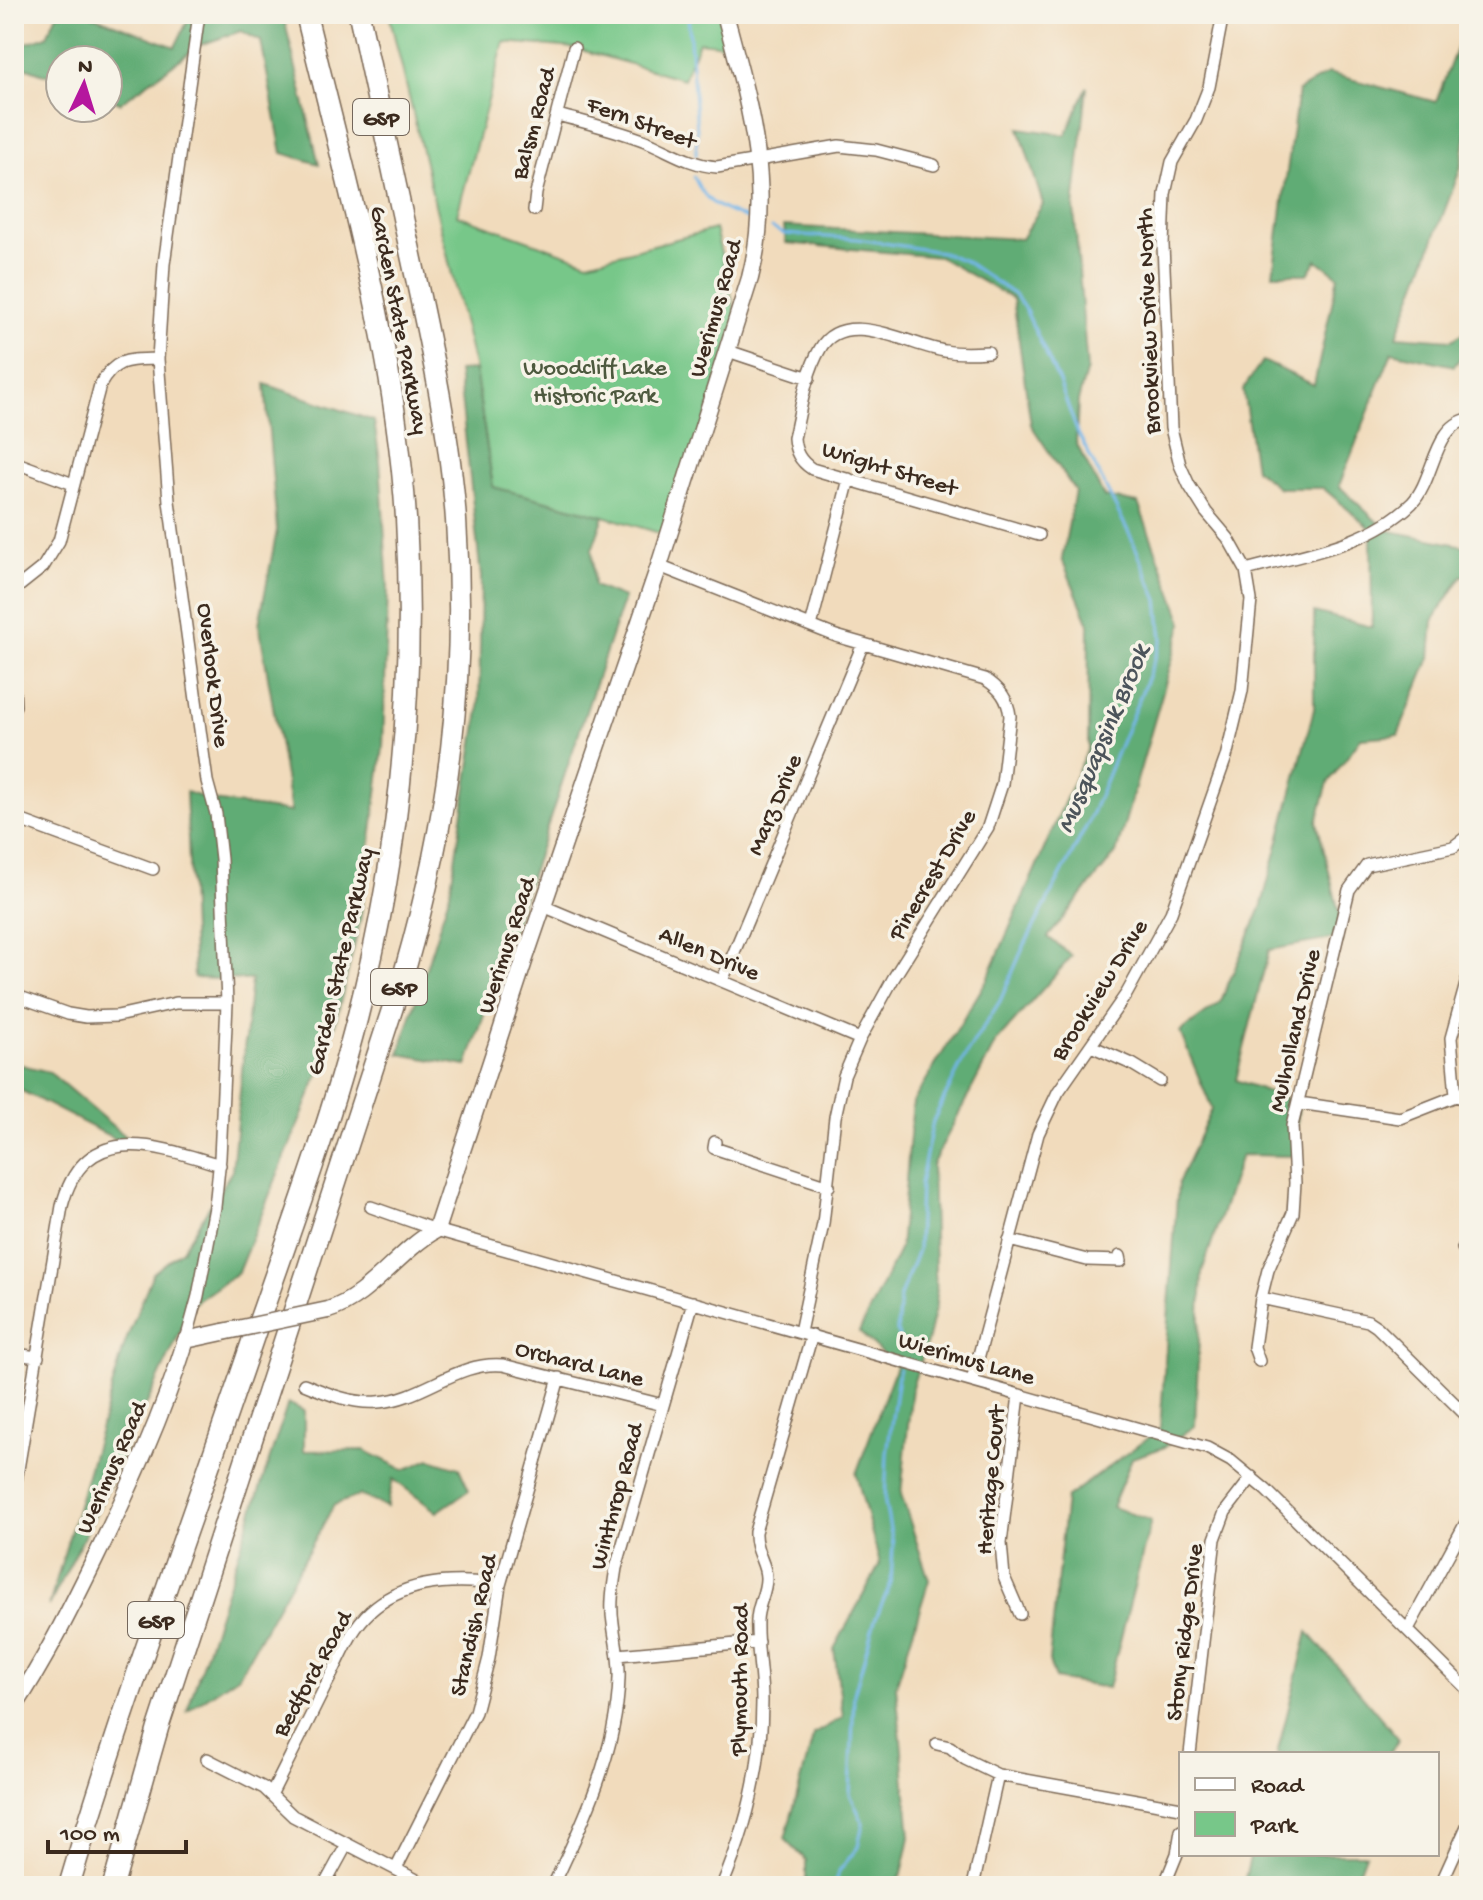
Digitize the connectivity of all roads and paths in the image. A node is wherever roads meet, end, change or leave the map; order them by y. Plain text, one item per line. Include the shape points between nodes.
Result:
1 (199, 14) edge
2 (306, 14) edge
3 (359, 14) edge
4 (725, 14) edge
5 (1223, 14) edge
6 (574, 48) dead end
7 (558, 115) junction
8 (759, 159) junction
9 (934, 165) dead end
10 (534, 210) dead end
11 (728, 351) junction
12 (988, 352) dead end
13 (158, 359) junction
14 (809, 378) junction
15 (1469, 419) edge
16 (14, 462) edge
17 (849, 479) junction
18 (73, 484) junction
19 (1039, 535) dead end
20 (659, 566) junction
21 (1246, 570) junction
22 (14, 590) edge
23 (811, 626) junction
24 (863, 644) junction
25 (14, 689) edge
26 (15, 706) edge
27 (14, 818) edge
28 (1468, 840) edge
29 (153, 869) dead end
30 (543, 906) junction
31 (1469, 973) edge
32 (722, 981) junction
33 (14, 995) edge
34 (227, 1003) junction
35 (860, 1039) junction
36 (1091, 1046) junction
37 (1160, 1081) dead end
38 (1456, 1096) junction
39 (1469, 1100) edge
40 (1299, 1103) junction
41 (715, 1142) dead end
42 (220, 1165) junction
43 (829, 1186) junction
44 (371, 1207) dead end
45 (436, 1230) junction
46 (1009, 1240) junction
47 (1120, 1256) dead end
48 (1261, 1298) junction
49 (693, 1302) junction
50 (806, 1334) junction
51 (186, 1340) junction
52 (14, 1354) edge
53 (38, 1357) junction
54 (1259, 1361) dead end
55 (559, 1378) junction
56 (972, 1381) junction
57 (304, 1384) dead end
58 (1019, 1395) junction
59 (663, 1405) junction
60 (1469, 1418) edge
61 (1252, 1477) junction
62 (14, 1493) edge
63 (1469, 1517) edge
64 (500, 1585) junction
65 (1020, 1614) dead end
66 (1408, 1629) junction
67 (758, 1642) junction
68 (618, 1655) junction
69 (1469, 1691) edge
70 (14, 1707) edge
71 (937, 1744) dead end
72 (1190, 1752) edge
73 (207, 1759) dead end
74 (998, 1775) junction
75 (272, 1793) junction
76 (1179, 1808) edge
77 (1469, 1822) edge
78 (1179, 1842) edge
79 (347, 1844) junction
80 (396, 1869) junction
81 (69, 1886) edge
82 (113, 1886) edge
83 (324, 1886) edge
84 (428, 1886) edge
85 (553, 1886) edge
86 (722, 1886) edge
87 (973, 1886) edge
88 (1164, 1886) edge
89 (1440, 1886) edge

1 - 13 street, Overlook Drive via 164,264
2 - 81 highway, Garden State Parkway / GSP via 369,275 397,422 409,622 395,823 369,972 332,1105
3 - 82 highway, Garden State Parkway / GSP via 425,318 451,468 460,620 449,773 432,871 405,970 158,1728
4 - 8 main road, Werimus Road
5 - 21 street, Brookview Drive North via 1209,87 1172,162 1163,245 1171,428 1180,465 1199,503
6 - 7 street, Balsm Road
7 - 8 street, Fern Street via 632,136 691,163 717,167
7 - 10 street, Balsm Road
8 - 9 street, Fern Street via 839,146
8 - 11 main road, Werimus Road via 757,250
11 - 14 street
11 - 20 main road, Werimus Road
12 - 14 street via 944,351 852,328 827,340
13 - 18 street via 122,361 107,373
13 - 34 street, Overlook Drive via 169,501 221,859
14 - 17 street, Wright Street via 794,438 797,454 812,469
15 - 21 street via 1452,426 1418,495 1384,524 1354,540
16 - 18 street
17 - 19 street, Wright Street
17 - 23 street
18 - 22 street via 53,553
20 - 23 street, Pinecrest Drive
20 - 30 main road, Werimus Road
21 - 36 street, Brookview Drive via 1251,600 1248,652 1216,788 1158,941
23 - 24 street, Pinecrest Drive
24 - 32 street, Marz Drive
24 - 35 street, Pinecrest Drive via 985,679 1000,691 1010,716 1002,784 988,827
25 - 26 street
27 - 29 street
28 - 40 street, Mulholland Drive via 1367,865 1349,890
30 - 32 street, Allen Drive
30 - 45 main road, Werimus Road
31 - 38 street via 1451,1038
32 - 35 street, Allen Drive
33 - 34 street via 86,1017 176,1003
34 - 42 street, Overlook Drive
35 - 43 street, Pinecrest Drive via 838,1096
36 - 37 street
36 - 46 street, Brookview Drive via 1048,1111
38 - 39 street
38 - 40 street via 1400,1118
40 - 48 street, Mulholland Drive via 1292,1126 1293,1213
41 - 43 street via 714,1148
42 - 51 street, Overlook Drive via 208,1251
42 - 53 street via 134,1144 100,1152 79,1169 62,1206
43 - 50 street, Pinecrest Drive
44 - 45 street, Wierimus Lane
45 - 49 street, Wierimus Lane
45 - 51 main road, bridge via 412,1244 346,1302 328,1310
46 - 47 street via 1087,1260 1121,1261
46 - 56 street, Brookview Drive
48 - 54 street, Mulholland Drive via 1254,1347
48 - 60 street via 1368,1321
49 - 50 street, Wierimus Lane
49 - 59 street, Winthrop Road
50 - 56 street, Wierimus Lane
50 - 67 street, Plymouth Road via 755,1532 766,1577 757,1610
51 - 70 main road, Werimus Road via 119,1510 50,1649
52 - 53 street
53 - 62 street
55 - 57 street, Orchard Lane via 503,1365 475,1365 406,1396 376,1402 348,1400
55 - 59 street, Orchard Lane
55 - 64 street, Standish Road
56 - 58 street, Wierimus Lane
58 - 61 street, Wierimus Lane via 1207,1448
58 - 65 street, Heritage Court via 1001,1543 1004,1577
59 - 68 street, Winthrop Road via 613,1585
61 - 66 street, Wierimus Lane
61 - 72 street, Stony Ridge Drive via 1225,1512 1215,1539
63 - 66 street
64 - 75 street, Bedford Road via 471,1580 431,1583 398,1593 372,1611 352,1634
64 - 80 street, Standish Road via 475,1712
66 - 69 street, Wierimus Lane
67 - 68 street
67 - 86 street, Plymouth Road via 760,1755 746,1821
68 - 85 street, Winthrop Road via 619,1691 606,1755
71 - 74 street
73 - 75 street
74 - 76 street
74 - 87 street
75 - 79 street via 293,1816
77 - 89 street
78 - 88 street
79 - 80 street
79 - 83 street
80 - 84 street

